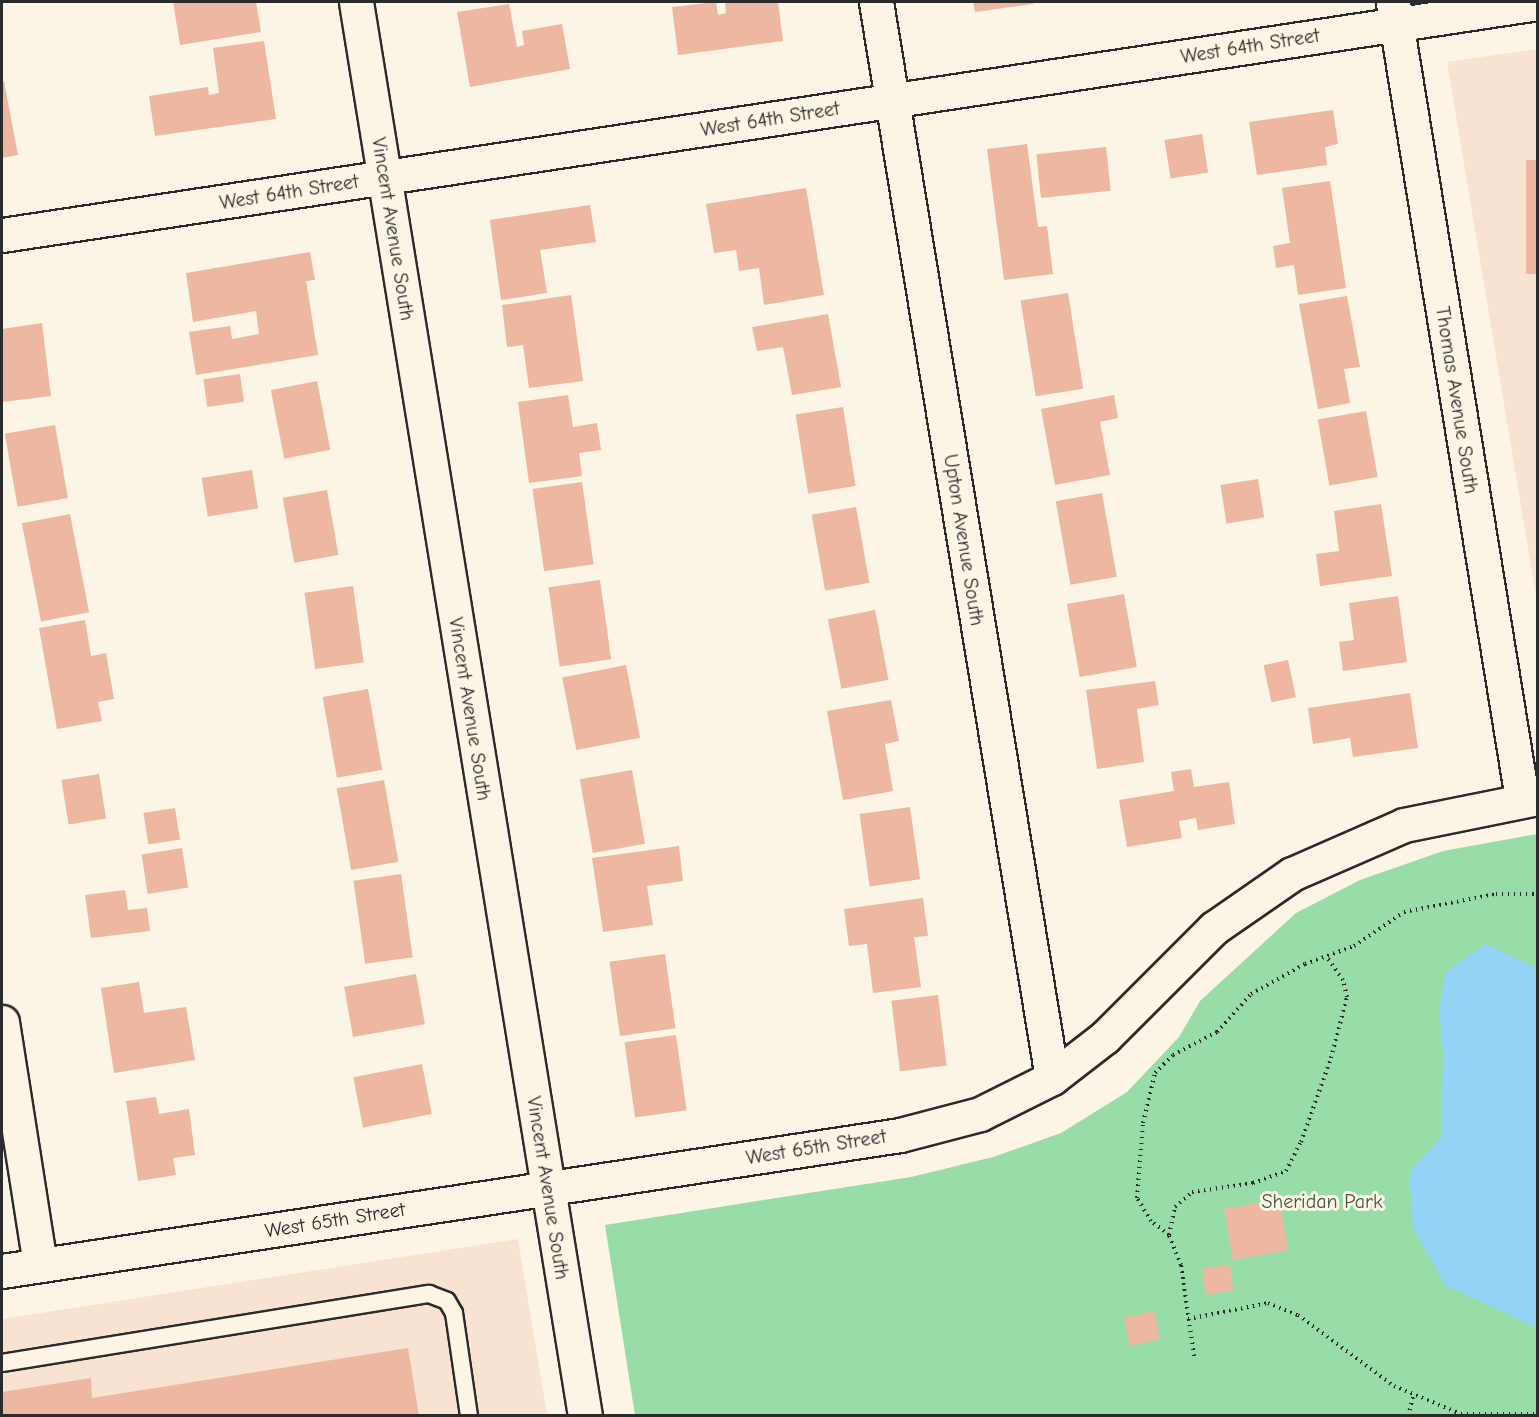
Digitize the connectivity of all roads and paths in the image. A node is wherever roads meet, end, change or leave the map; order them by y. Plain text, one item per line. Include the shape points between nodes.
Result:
1 (356, 2) edge
2 (876, 2) edge
3 (1538, 3) edge
4 (1395, 13) edge
5 (892, 100) junction
6 (384, 177) junction
7 (2, 235) edge
8 (1530, 799) edge
9 (1538, 894) edge
10 (1326, 956) junction
11 (2, 1022) edge
12 (1052, 1078) junction
13 (548, 1188) junction
14 (1169, 1235) junction
15 (40, 1265) junction
16 (2, 1271) edge
17 (1188, 1319) junction
18 (1194, 1356) dead end
19 (2, 1363) edge
20 (1414, 1395) junction
21 (1538, 1414) edge
22 (469, 1416) edge
23 (585, 1416) edge
24 (1408, 1416) edge

1 - 6 street, Vincent Avenue South
2 - 5 street, Upton Avenue South
3 - 4 street, West 64th Street
4 - 5 street, West 64th Street
4 - 8 street, Thomas Avenue South
5 - 6 street, West 64th Street
5 - 12 street, Upton Avenue South
6 - 7 street, West 64th Street
6 - 13 street, Vincent Avenue South
8 - 12 street, West 65th Street via 1404,825 1292,874 1214,928 1105,1037
9 - 10 path via 1496,894 1404,912 1353,946
10 - 14 path via 1342,980 1347,997 1330,1058 1286,1171 1253,1183 1192,1192 1175,1206
10 - 14 path via 1251,994 1217,1032 1173,1055 1155,1073 1143,1123 1137,1198 1150,1221
11 - 15 street
12 - 13 street, West 65th Street via 980,1114 900,1135
13 - 15 street, West 65th Street
13 - 23 street, Vincent Avenue South
14 - 17 path via 1181,1265
15 - 16 street, West 65th Street
17 - 18 path
17 - 20 path via 1268,1303 1299,1315 1394,1386
19 - 22 lane via 429,1294 447,1301 454,1313
20 - 21 path via 1461,1414
20 - 24 path

